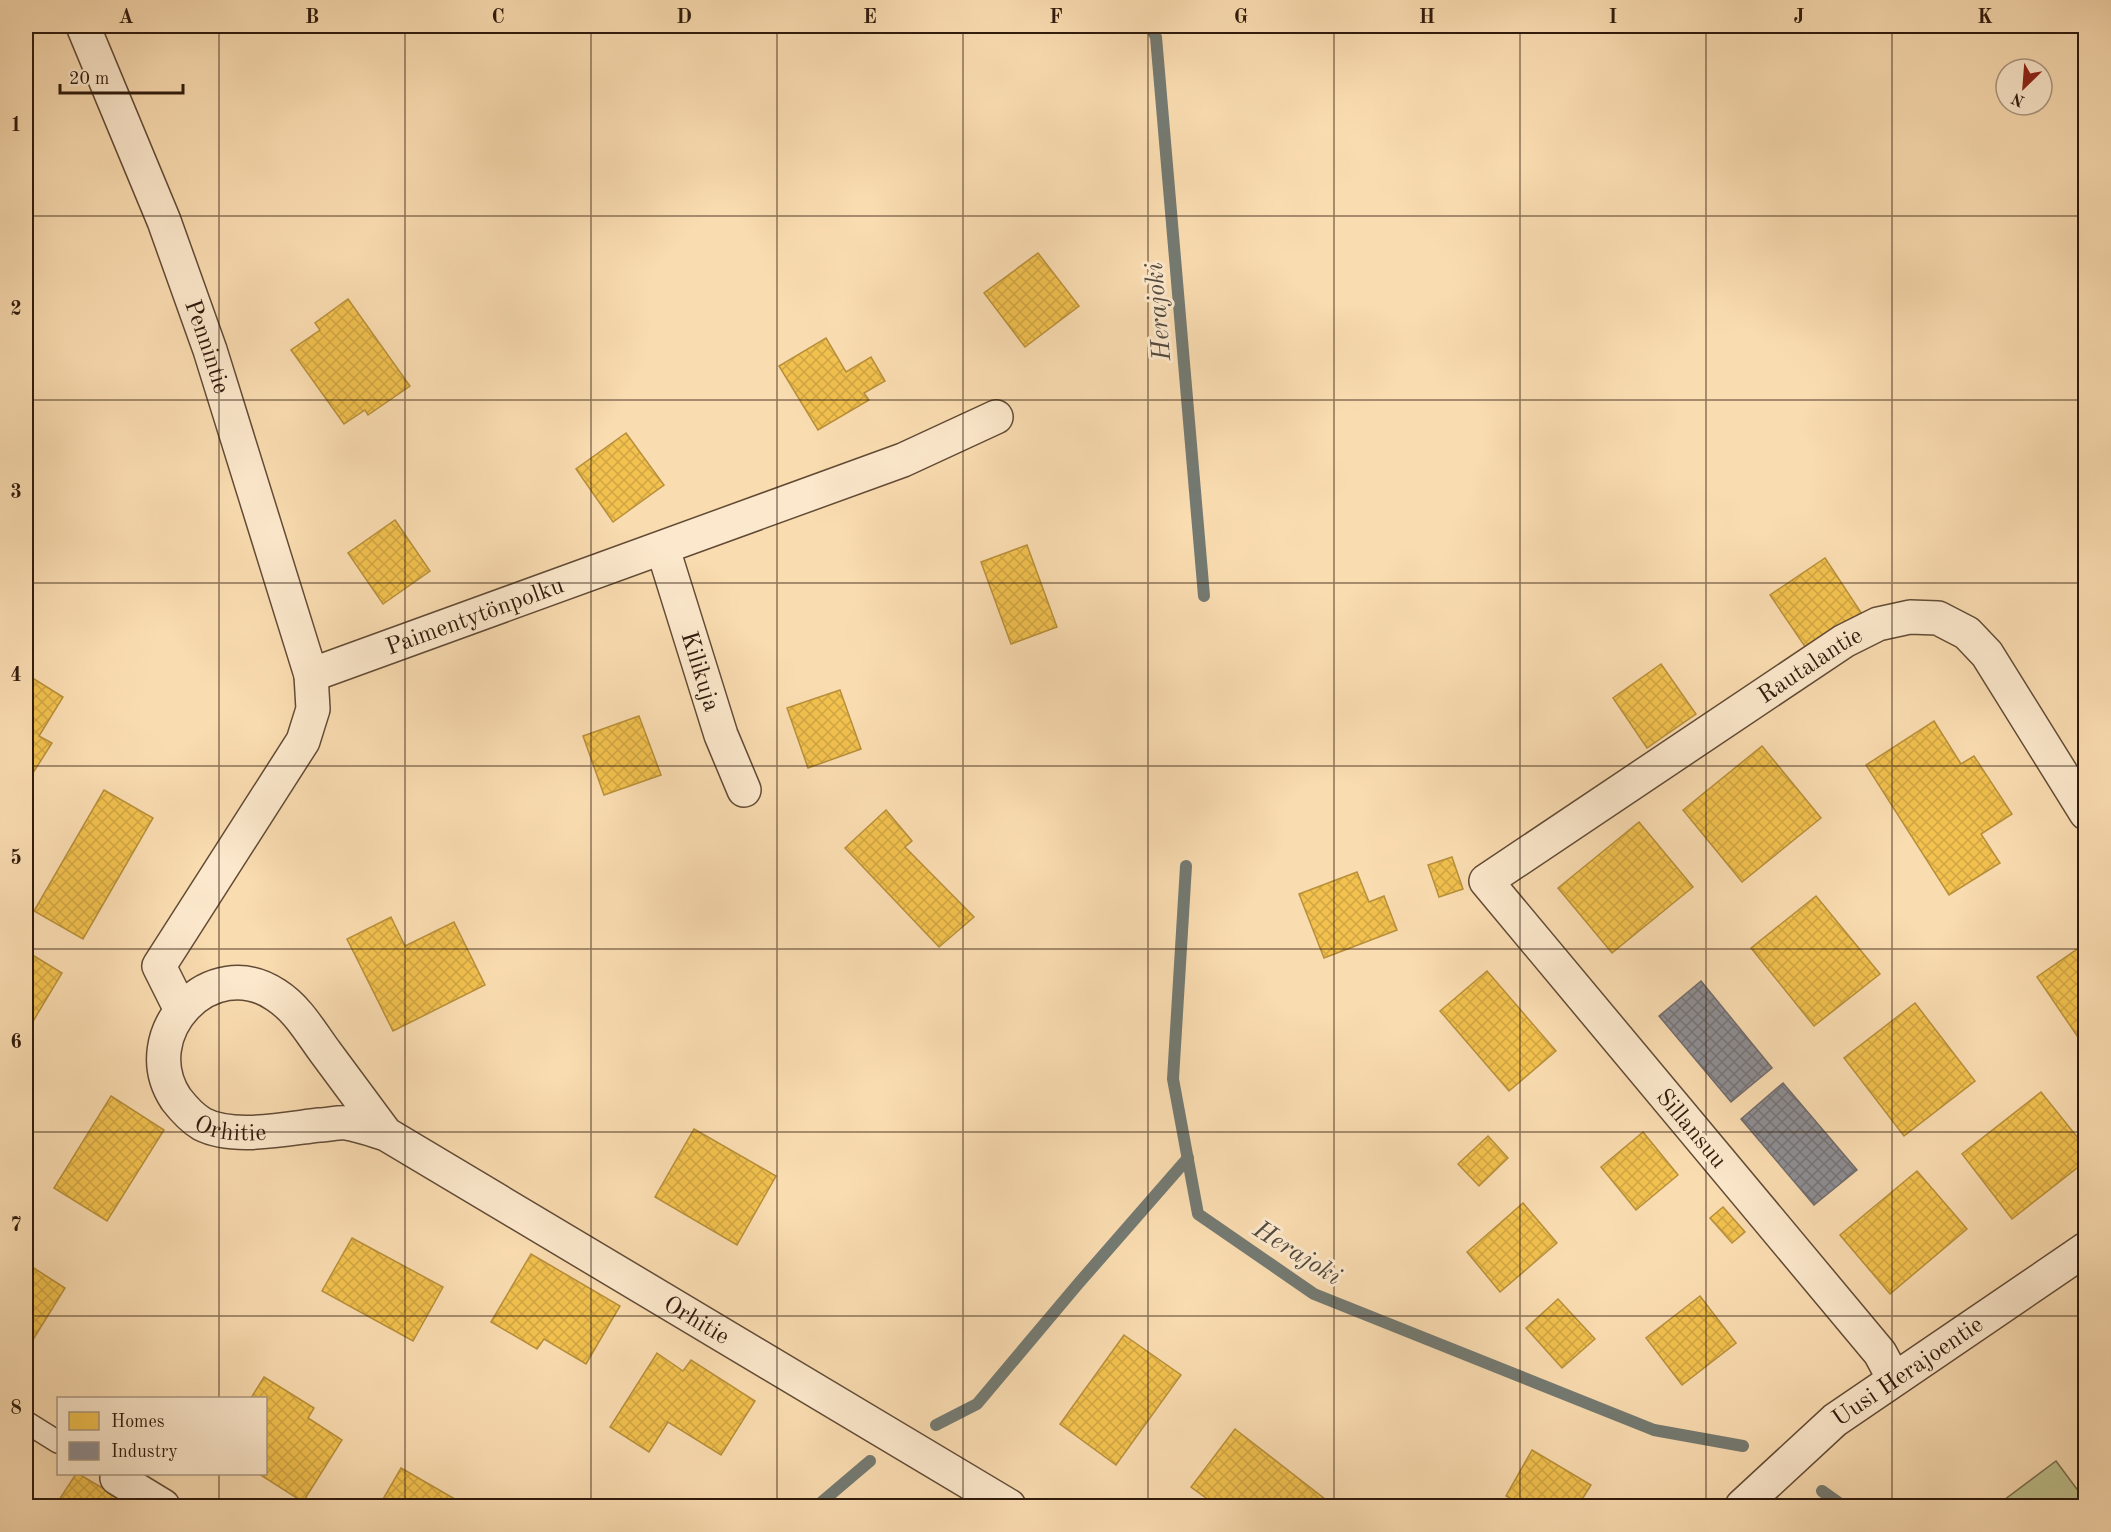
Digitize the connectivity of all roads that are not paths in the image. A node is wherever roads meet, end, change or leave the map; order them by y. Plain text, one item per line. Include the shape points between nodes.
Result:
1 (83, 26) edge
2 (996, 417) dead end
3 (663, 549) junction
4 (311, 675) junction
5 (744, 790) dead end
6 (2085, 813) edge
7 (1486, 881) joint
8 (181, 1010) junction
9 (386, 1134) junction
10 (2085, 1249) edge
11 (1894, 1378) junction
12 (26, 1422) edge
13 (57, 1441) edge
14 (113, 1476) edge
15 (164, 1506) edge
16 (1009, 1506) edge
17 (1742, 1506) edge

1 - 4 street, Pennintie via 164,221 210,350
2 - 3 street, Paimentytönpolku via 903,460
3 - 4 street, Paimentytönpolku
3 - 5 street, Kilikuja via 721,735
4 - 8 street via 313,709 303,741 159,966
6 - 7 street, Rautalantie via 1987,654 1967,633 1938,618 1910,617 1878,624 1844,641
7 - 11 street, Sillansuu via 1880,1353
8 - 9 street, Orhitie via 204,992 231,984 246,984 273,993 296,1012
8 - 9 street, Orhitie via 167,1035 166,1079 180,1104 202,1123 229,1132 345,1123
9 - 16 street, Orhitie
10 - 11 street, Uusi Herajoentie
11 - 17 street, Uusi Herajoentie via 1835,1420
12 - 13 lane
14 - 15 street

